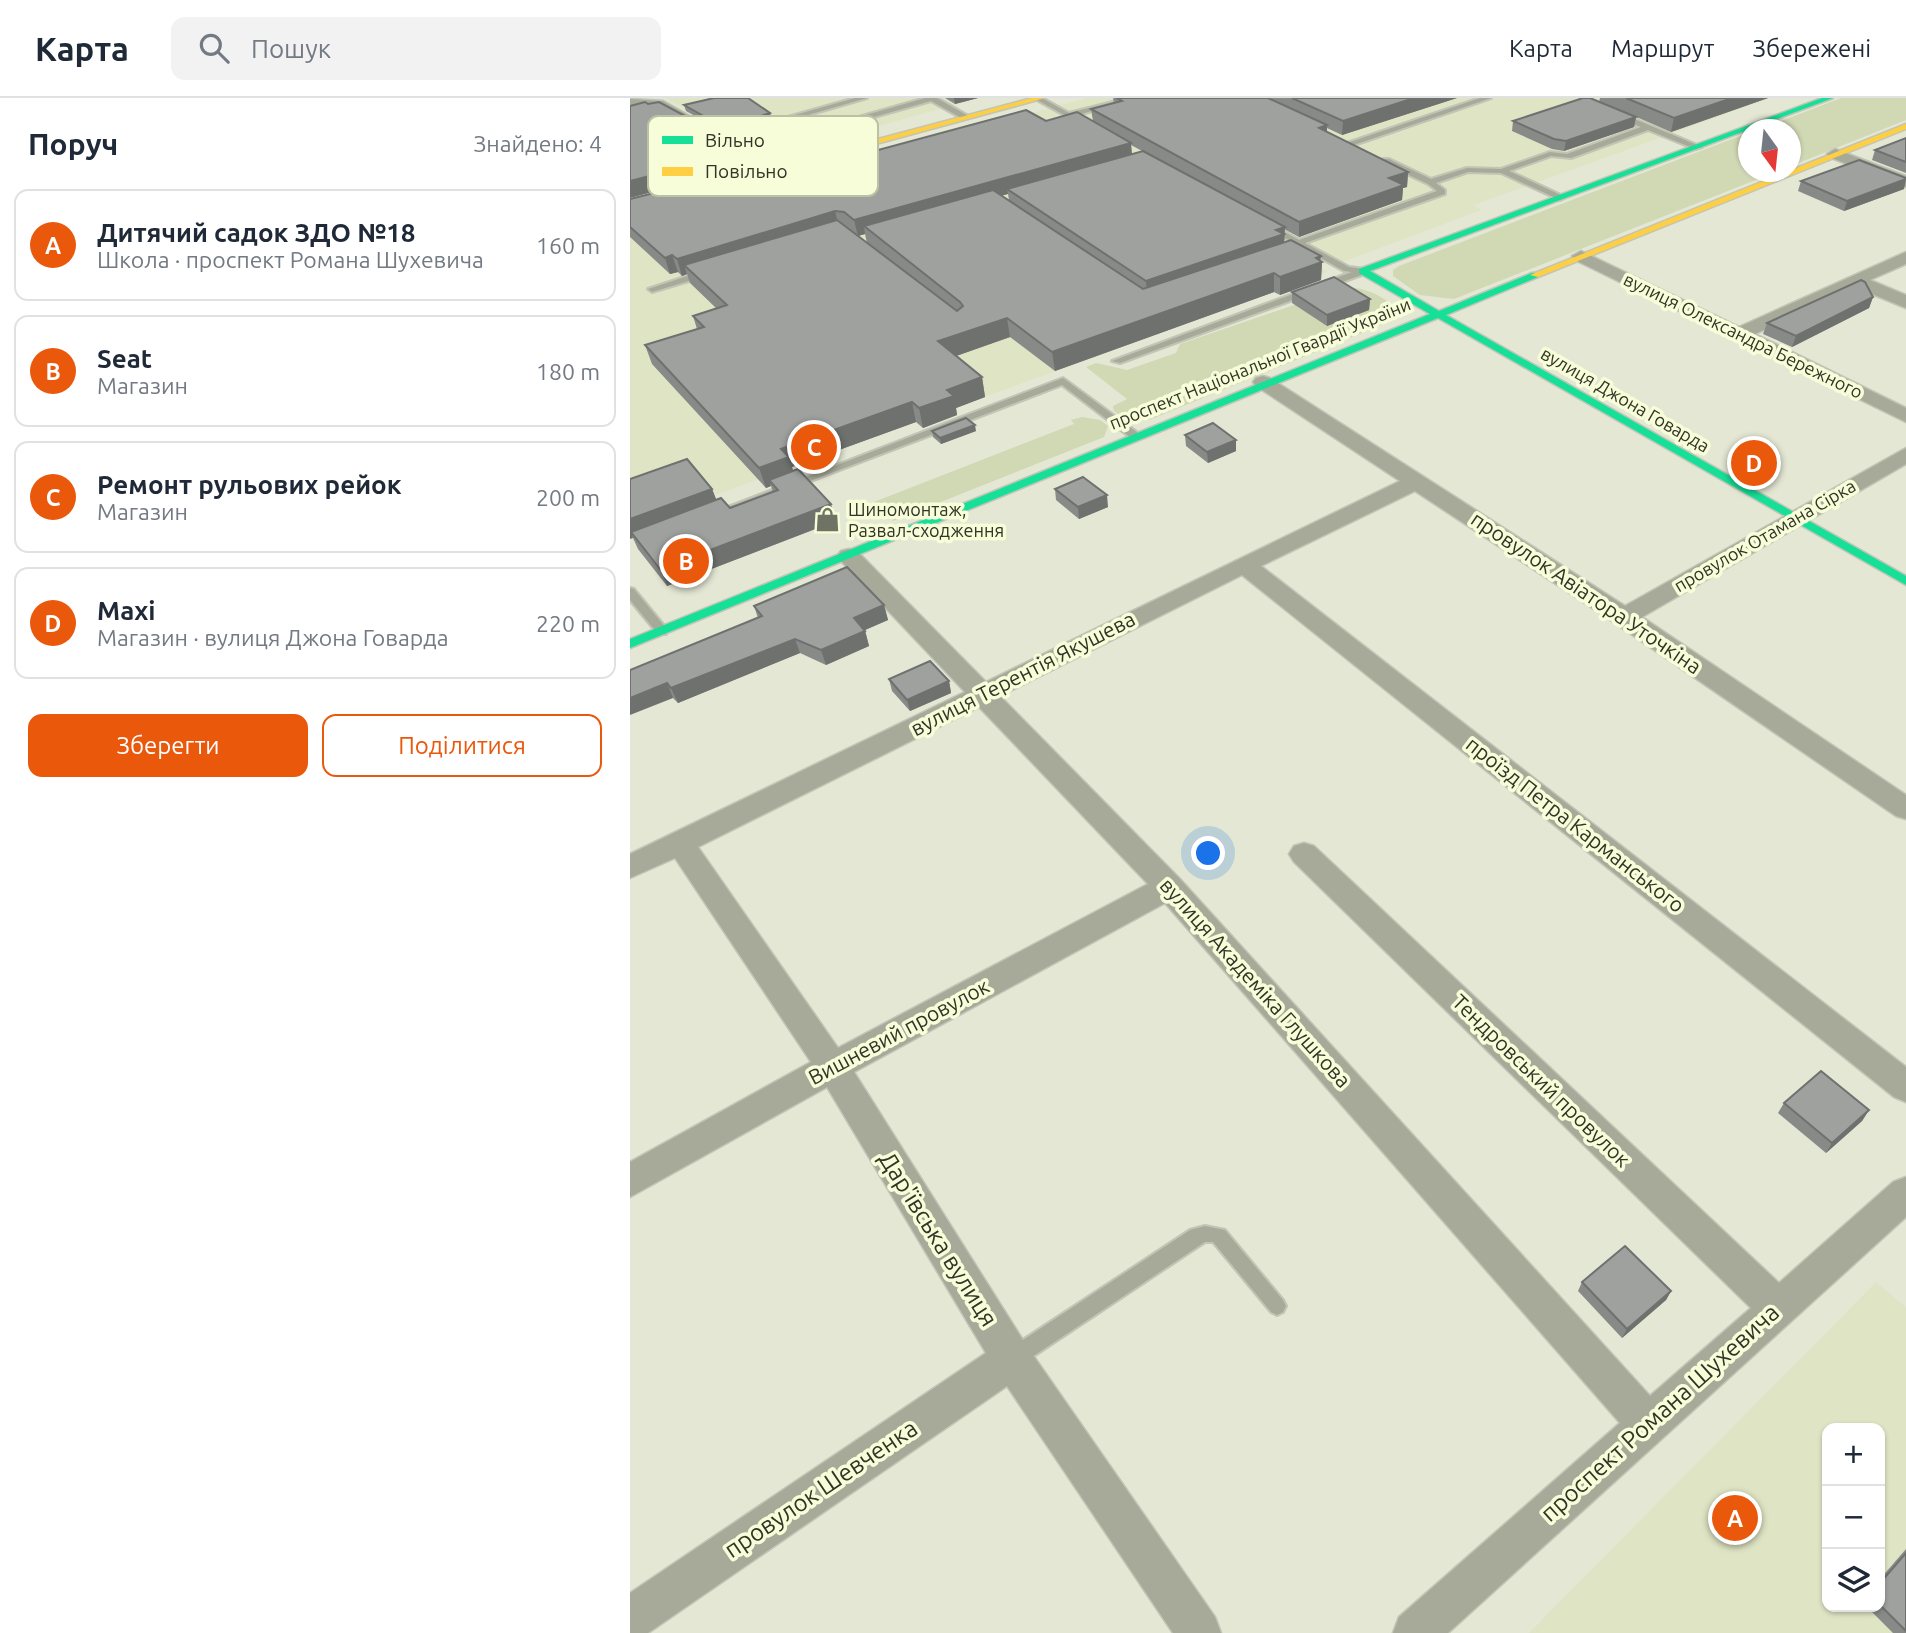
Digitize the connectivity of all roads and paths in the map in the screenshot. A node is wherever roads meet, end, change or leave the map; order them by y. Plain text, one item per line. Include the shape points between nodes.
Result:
1 (863, 98) edge
2 (933, 98) edge
3 (1040, 98) edge
4 (1136, 98) edge
5 (1487, 98) edge
6 (1829, 98) edge
7 (630, 104) edge
8 (1612, 113) edge
9 (1069, 115) junction
10 (679, 116) edge
11 (797, 116) edge
12 (868, 116) edge
13 (966, 117) junction
14 (1906, 126) edge
15 (1648, 127) junction
16 (1091, 128) edge
17 (1336, 138) edge
18 (878, 141) edge
19 (1348, 144) junction
20 (1698, 147) junction
21 (1360, 149) edge
22 (1835, 154) junction
23 (1372, 155) edge
24 (1502, 171) junction
25 (1431, 182) junction
26 (1906, 182) edge
27 (675, 196) edge
28 (1560, 198) junction
29 (630, 208) edge
30 (1263, 224) edge
31 (1300, 247) junction
32 (1581, 256) junction
33 (1906, 257) edge
34 (716, 270) edge
35 (1362, 271) junction
36 (1856, 281) junction
37 (652, 289) dead end
38 (1906, 303) edge
39 (1437, 314) junction
40 (1739, 334) junction
41 (1117, 361) dead end
42 (1263, 382) junction
43 (1906, 416) edge
44 (1134, 435) junction
45 (1906, 455) edge
46 (1417, 481) junction
47 (706, 517) edge
48 (1796, 519) junction
49 (849, 556) junction
50 (1243, 564) junction
51 (1906, 581) edge
52 (630, 592) edge
53 (1624, 617) junction
54 (662, 631) junction
55 (630, 644) edge
56 (984, 695) junction
57 (1906, 809) edge
58 (680, 842) junction
59 (1304, 854) dead end
60 (630, 867) edge
61 (1169, 887) junction
62 (833, 1067) junction
63 (1906, 1087) edge
64 (630, 1181) edge
65 (1906, 1194) edge
66 (1277, 1306) dead end
67 (1778, 1308) junction
68 (1012, 1359) junction
69 (1647, 1423) junction
70 (630, 1619) edge
71 (1199, 1633) edge
72 (1415, 1633) edge

1 - 11 lane
2 - 12 lane
2 - 13 lane
3 - 9 lane
3 - 13 street
4 - 9 lane
5 - 19 lane
6 - 20 street
7 - 10 street via 657,104
8 - 15 lane
9 - 16 lane
13 - 18 street
14 - 22 street, проспект Національної Гвардії України
15 - 20 lane
15 - 24 lane via 1567,156 1550,154
17 - 19 lane
19 - 21 lane
20 - 28 street
22 - 26 street
22 - 32 street, проспект Національної Гвардії України
23 - 25 lane
24 - 25 lane via 1467,170
24 - 28 lane
25 - 31 lane via 1442,192
27 - 29 street
28 - 35 street
30 - 31 lane
31 - 35 lane via 1347,270
32 - 39 street, проспект Національної Гвардії України
32 - 40 street, вулиця Олександра Бережного
33 - 36 street
34 - 37 lane
35 - 39 street, вулиця Джона Говарда
35 - 41 lane
36 - 38 street
36 - 40 street
39 - 42 street, проспект Національної Гвардії України
39 - 48 street, вулиця Джона Говарда
40 - 43 street, вулиця Олександра Бережного
42 - 44 street, проспект Національної Гвардії України
42 - 46 street, провулок Авіатора Уточкіна
44 - 47 lane via 1063,381
44 - 49 street, проспект Національної Гвардії України
45 - 48 street, провулок Отамана Сірка
46 - 50 street, вулиця Терентія Якушева
46 - 53 street, провулок Авіатора Уточкіна
48 - 51 street, вулиця Джона Говарда
48 - 53 street, провулок Отамана Сірка
49 - 54 street, проспект Національної Гвардії України
49 - 56 street, вулиця Академіка Глушкова
50 - 56 street, вулиця Терентія Якушева
50 - 63 street, проїзд Петра Карманського
52 - 54 lane
53 - 57 street, провулок Авіатора Уточкіна
54 - 55 street, проспект Національної Гвардії України
56 - 58 street, вулиця Терентія Якушева
56 - 61 street, вулиця Академіка Глушкова
58 - 60 street, вулиця Терентія Якушева
58 - 62 street, Дар'ївська вулиця
59 - 67 street, Тендровський провулок
61 - 62 street, Вишневий провулок
61 - 69 street, вулиця Академіка Глушкова
62 - 64 street, Вишневий провулок
62 - 68 street, Дар'ївська вулиця
65 - 67 street, проспект Романа Шухевича
66 - 68 lane via 1219,1236 1204,1233
67 - 69 street, проспект Романа Шухевича
68 - 70 street, провулок Шевченка
68 - 71 street, Дар'ївська вулиця
69 - 72 street, проспект Романа Шухевича

